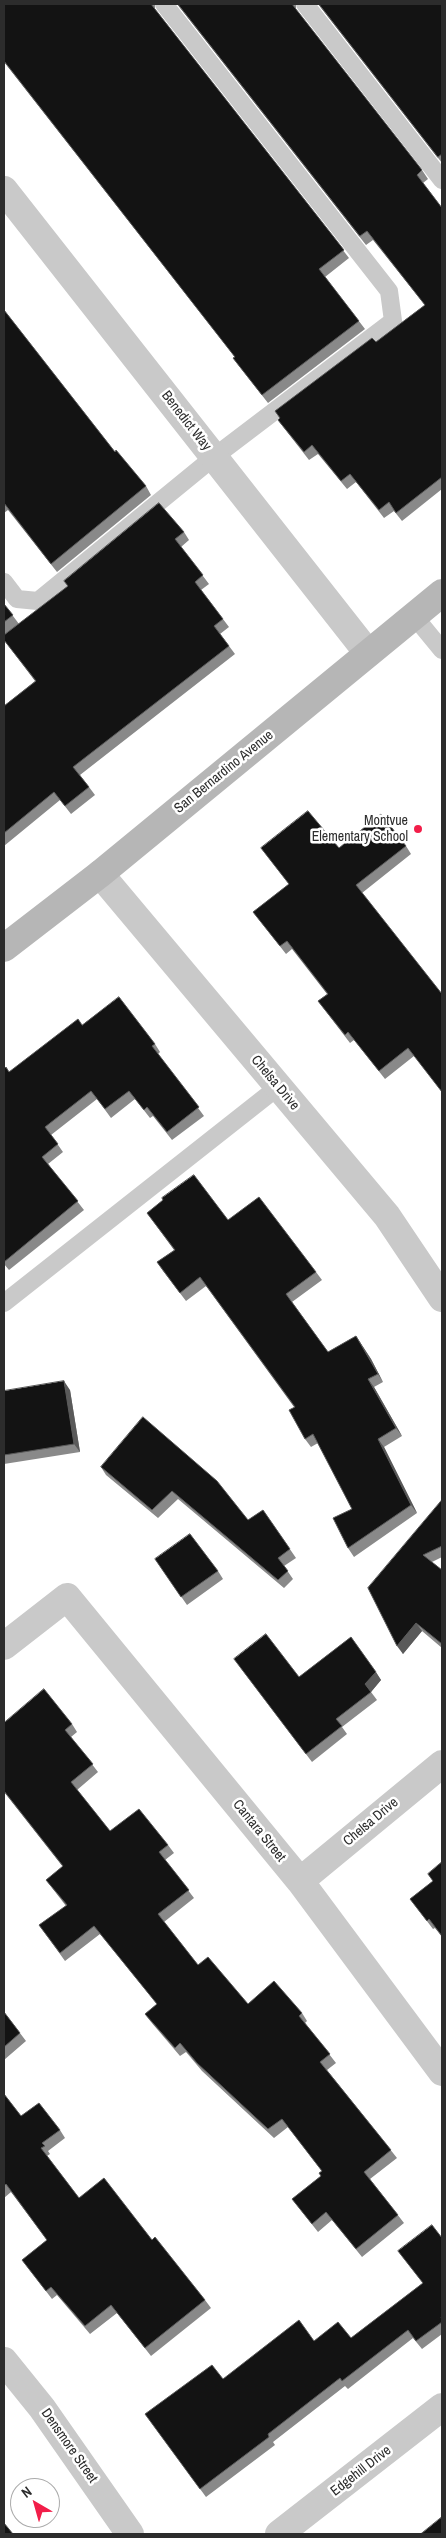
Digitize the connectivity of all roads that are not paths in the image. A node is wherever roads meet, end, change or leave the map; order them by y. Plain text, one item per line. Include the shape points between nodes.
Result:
1 (164, 4) edge
2 (305, 4) edge
3 (442, 180) edge
4 (4, 190) edge
5 (214, 457) junction
6 (4, 582) edge
7 (442, 593) edge
8 (414, 616) junction
9 (442, 650) edge
10 (368, 653) junction
11 (100, 874) junction
12 (4, 948) edge
13 (278, 1086) junction
14 (442, 1298) edge
15 (4, 1303) edge
16 (4, 1646) edge
17 (442, 1764) edge
18 (300, 1881) junction
19 (442, 2072) edge
20 (4, 2361) edge
21 (442, 2407) edge
22 (130, 2534) edge
23 (280, 2534) edge

1 - 5 lane via 389,291 393,321
2 - 3 lane
4 - 5 street, Benedict Way
5 - 6 lane via 38,602 17,599
5 - 10 street, Benedict Way
7 - 8 main road, San Bernardino Avenue
8 - 9 lane
8 - 10 main road, San Bernardino Avenue
10 - 11 main road, San Bernardino Avenue
11 - 12 main road, San Bernardino Avenue
11 - 13 street, Chelsa Drive
13 - 14 street, Chelsa Drive via 387,1216
13 - 15 lane
16 - 18 street, Cantara Street via 67,1597
17 - 18 street, Chelsa Drive
18 - 19 street, Cantara Street
20 - 22 street, Densmore Street via 42,2408
21 - 23 street, Edgehill Drive

